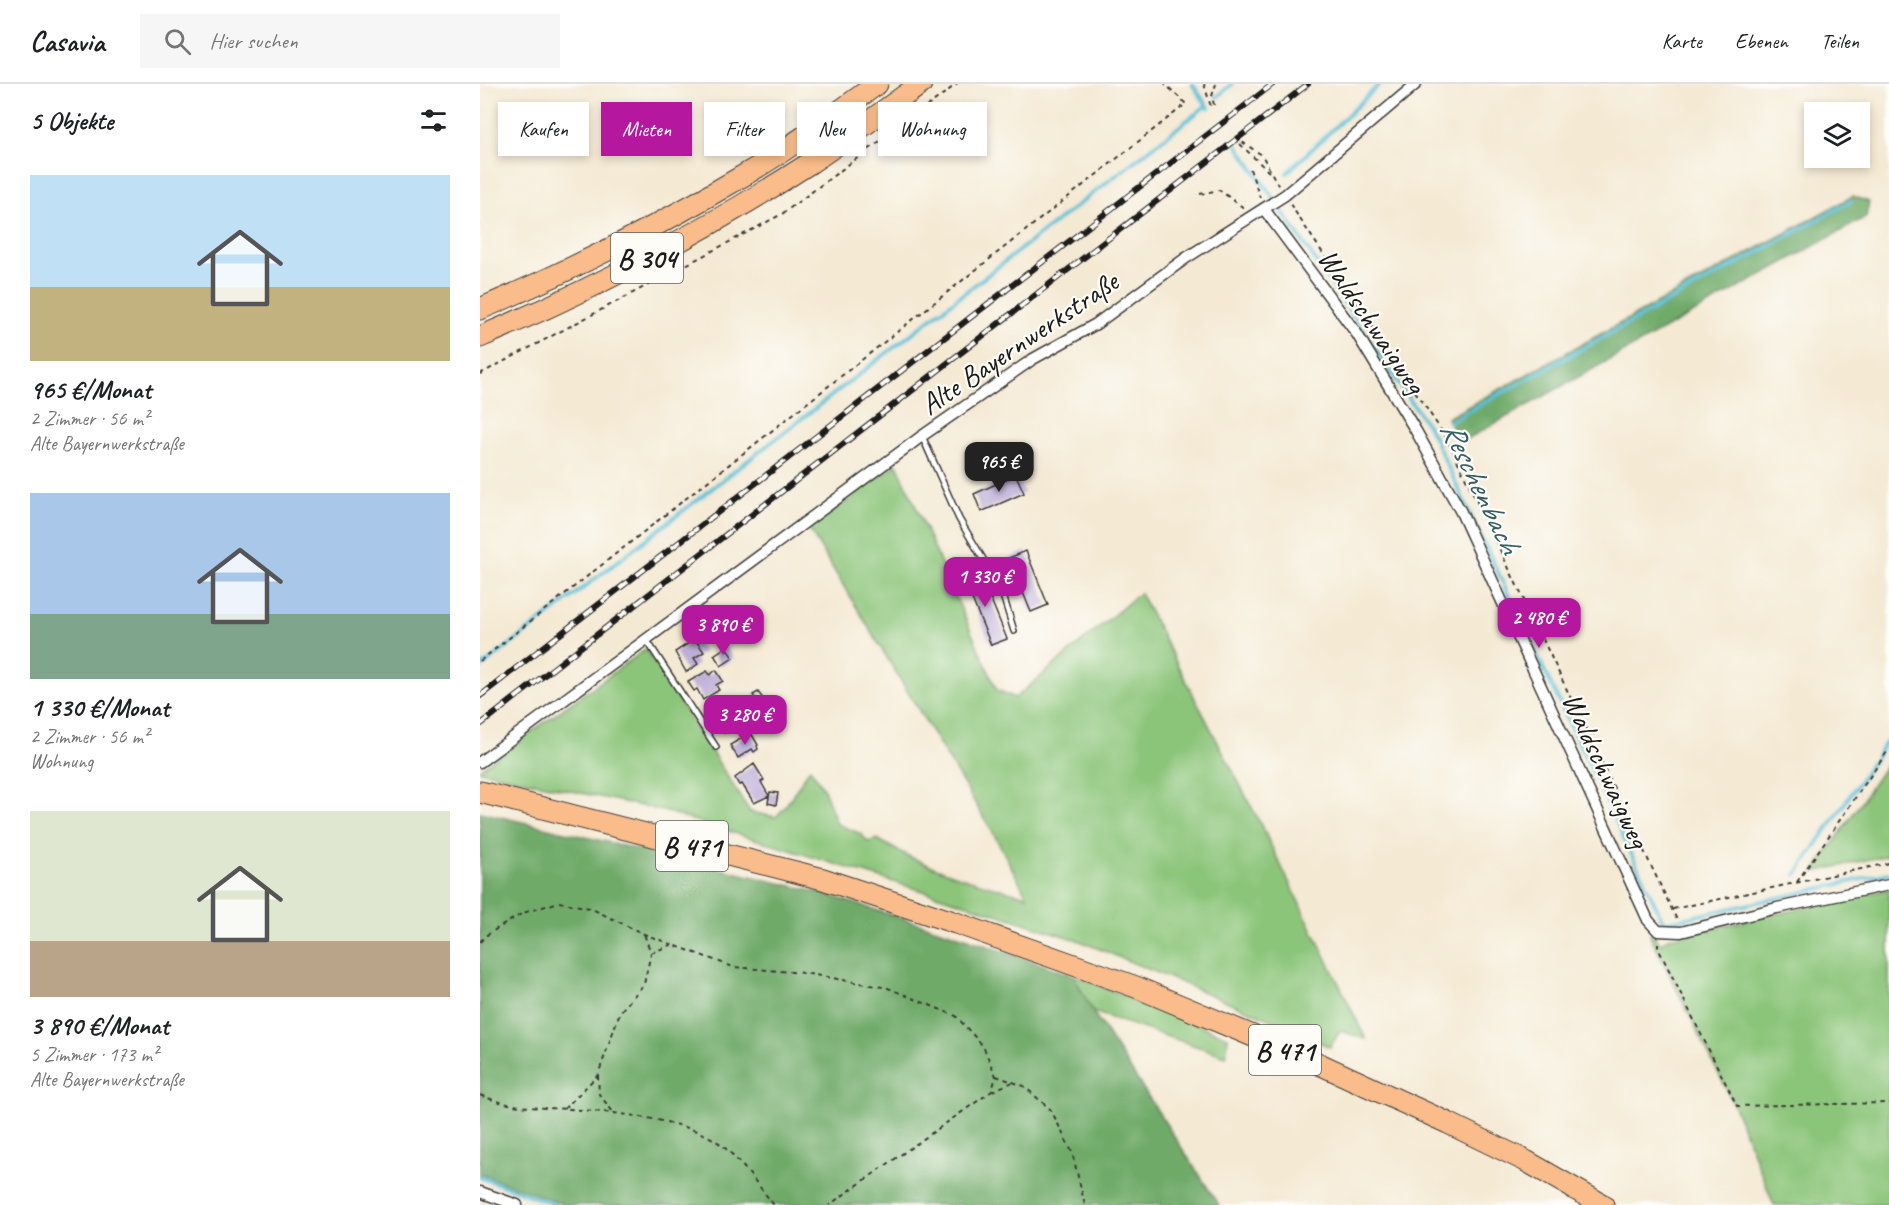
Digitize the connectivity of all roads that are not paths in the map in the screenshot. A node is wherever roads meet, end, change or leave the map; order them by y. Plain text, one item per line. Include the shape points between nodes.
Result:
1 (877, 84) edge
2 (921, 84) edge
3 (1416, 84) edge
4 (1268, 207) junction
5 (523, 291) junction
6 (480, 296) edge
7 (480, 309) edge
8 (534, 314) junction
9 (480, 337) edge
10 (480, 349) edge
11 (922, 436) junction
12 (1014, 631) dead end
13 (646, 639) junction
14 (716, 747) dead end
15 (480, 762) edge
16 (480, 792) edge
17 (1889, 885) edge
18 (480, 1192) edge
19 (517, 1205) edge
20 (1603, 1205) edge

1 - 5 highway, B 304 via 742,176
2 - 8 highway, B 304 via 756,197 635,265
3 - 4 street, Alte Bayernwerkstraße
4 - 11 street, Alte Bayernwerkstraße
4 - 17 street, Waldschwaigweg via 1357,334 1461,512 1648,920 1658,931 1681,932
5 - 6 highway
5 - 7 highway, B 304
8 - 9 highway, B 304
8 - 10 highway
11 - 12 lane via 959,519 1001,589
11 - 13 street, Alte Bayernwerkstraße
13 - 14 lane
13 - 15 street, Alte Bayernwerkstraße
16 - 20 highway, B 471 via 823,879 1127,984 1315,1062 1448,1123
18 - 19 street

